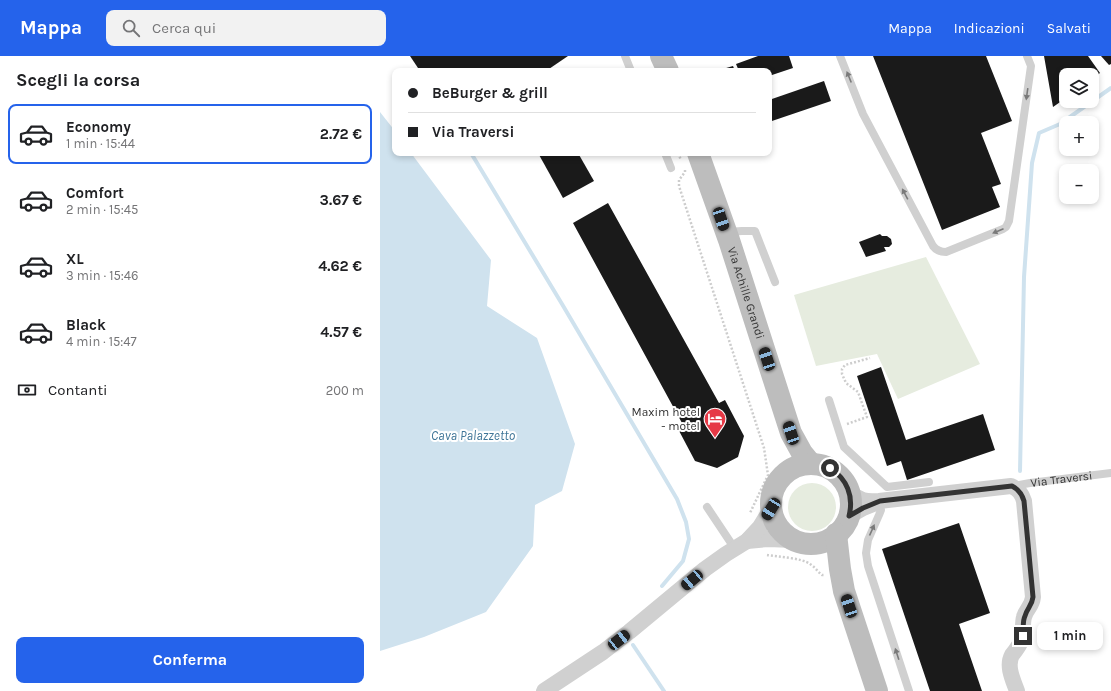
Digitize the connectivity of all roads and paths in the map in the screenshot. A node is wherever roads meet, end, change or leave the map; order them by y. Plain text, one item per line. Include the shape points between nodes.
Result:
1 (625, 56) edge
2 (661, 56) edge
3 (840, 56) edge
4 (1027, 56) edge
5 (630, 68) edge
6 (667, 68) edge
7 (666, 156) edge
8 (679, 156) edge
9 (699, 156) edge
10 (671, 168) dead end
11 (726, 233) junction
12 (774, 282) dead end
13 (870, 358) dead end
14 (829, 400) dead end
15 (838, 428) junction
16 (791, 433) junction
17 (811, 464) junction
18 (790, 470) junction
19 (1111, 474) edge
20 (929, 482) dead end
21 (1012, 486) junction
22 (850, 492) junction
23 (880, 501) junction
24 (707, 507) dead end
25 (771, 509) junction
26 (849, 516) junction
27 (748, 518) dead end
28 (836, 534) junction
29 (803, 542) junction
30 (741, 545) junction
31 (844, 591) junction
32 (544, 691) edge
33 (877, 691) edge
34 (909, 691) edge
35 (1017, 691) edge

1 - 5 lane
2 - 6 main road
4 -> 3 lane via 1031,66 1009,221 1003,229 946,252 932,246 867,121
7 - 10 lane
8 - 27 path via 685,172 679,180 679,186 764,448 768,475
9 - 11 main road, Via Achille Grandi
11 - 12 lane via 755,231
11 - 16 main road, Via Achille Grandi
13 - 15 path via 845,365 842,369 846,383 858,392 867,417
14 - 15 lane
15 - 20 lane via 844,447 887,487
16 - 17 main road, Via Achille Grandi
16 - 18 main road, Via Achille Grandi
17 - 18 main road via 800,465
17 - 22 main road via 823,465 834,471 844,480
18 - 25 main road via 781,477 775,487
19 - 21 lane, Via Traversi
21 - 23 street, Via Traversi
21 - 35 street, Via Traversi via 1020,492 1024,501 1033,597 1024,617 1022,641 1009,663
22 - 23 street via 866,502
22 - 26 main road
23 - 26 street
34 -> 23 lane via 866,553 868,540 881,510
24 - 30 lane
25 - 29 main road via 784,534
25 - 30 street via 760,527
26 - 28 main road via 846,524
28 - 29 main road via 826,541
28 - 31 main road
29 - 30 street via 768,539
29 - 31 main road via 827,560
30 - 32 street via 705,569 619,640
31 - 33 main road

